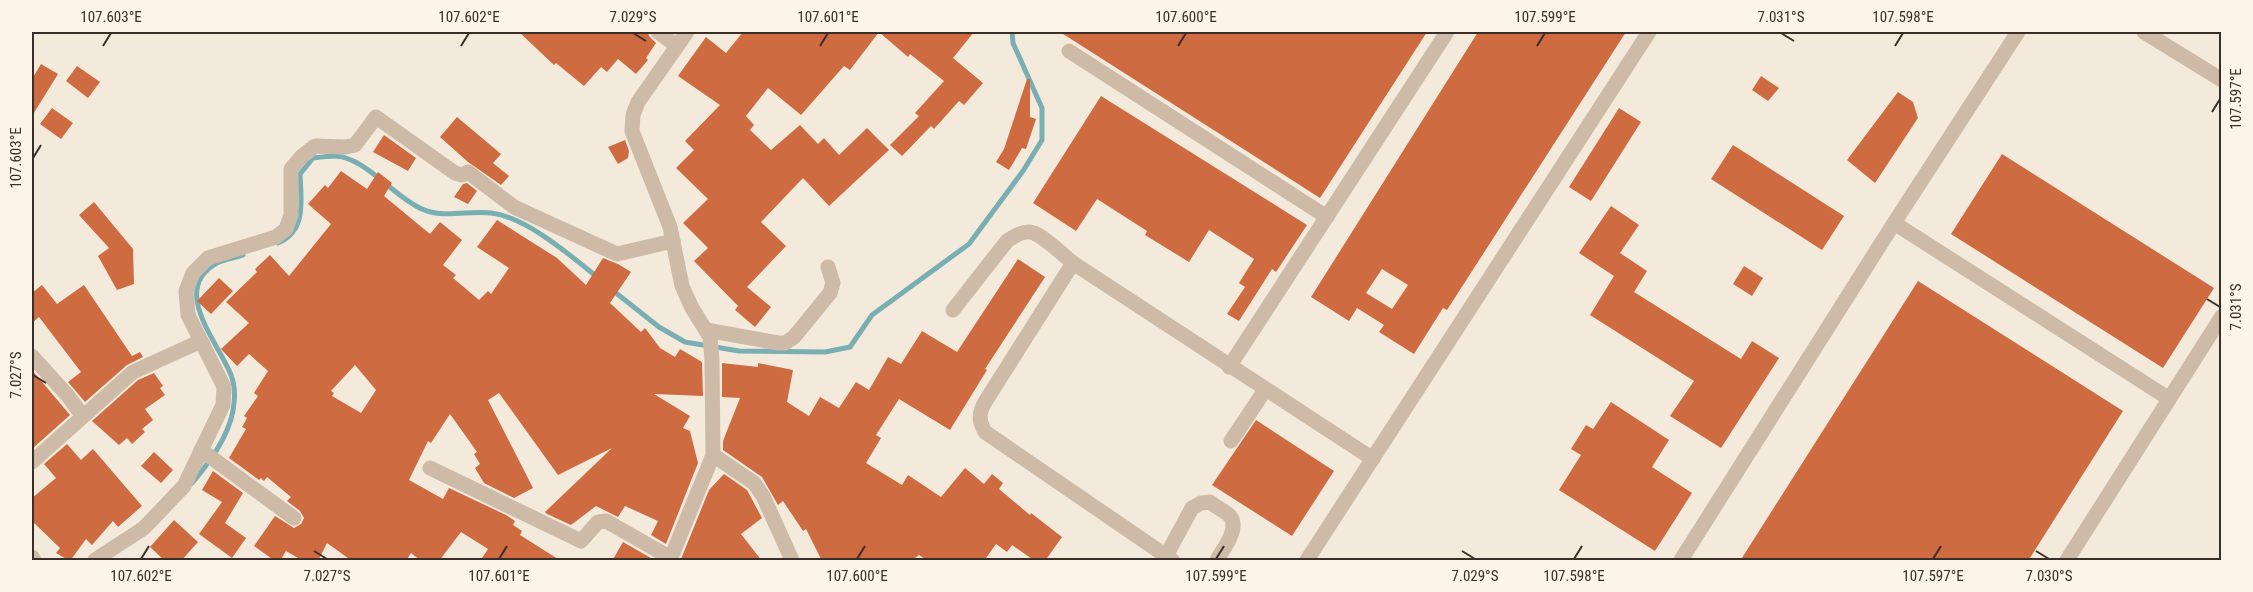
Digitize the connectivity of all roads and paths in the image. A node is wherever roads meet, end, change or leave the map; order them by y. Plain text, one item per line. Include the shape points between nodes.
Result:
1 (658, 32) edge
2 (687, 32) edge
3 (1447, 32) edge
4 (1648, 32) edge
5 (2018, 32) edge
6 (2144, 32) edge
7 (677, 46) junction
8 (1069, 51) dead end
9 (2222, 81) edge
10 (1327, 217) junction
11 (1894, 223) junction
12 (673, 242) junction
13 (1074, 263) junction
14 (828, 267) dead end
15 (953, 310) dead end
16 (2222, 316) edge
17 (708, 334) junction
18 (201, 341) junction
19 (32, 356) edge
20 (1229, 367) junction
21 (1265, 390) junction
22 (2168, 398) junction
23 (82, 415) junction
24 (1231, 441) dead end
25 (713, 455) junction
26 (209, 456) junction
27 (1372, 459) junction
28 (32, 462) edge
29 (430, 468) dead end
30 (294, 518) dead end
31 (1169, 558) edge
32 (670, 559) edge
33 (96, 561) edge
34 (792, 561) edge
35 (1217, 561) edge
36 (1307, 561) edge
37 (1681, 561) edge
38 (2067, 561) edge

1 - 7 street
2 - 7 street
3 - 10 street
4 - 27 street
5 - 11 street
6 - 9 street
7 - 12 street via 638,102 632,131
8 - 10 street
10 - 20 street
11 - 22 street
11 - 37 street
12 - 17 street via 682,286
12 - 18 street via 617,255 514,207 468,172 454,172 376,117 355,145 315,146 291,169 291,215 286,229 276,237 208,258 193,273 186,291 188,315
13 - 15 street via 1034,233 1015,236
13 - 20 street
13 - 31 street via 979,411 980,423 985,432
14 - 17 street via 833,283 830,293 785,343
16 - 22 street
17 - 25 street
18 - 23 street via 133,372
18 - 26 street via 224,387
19 - 23 street
20 - 21 street
21 - 24 street
21 - 27 street
22 - 38 street
23 - 28 street
25 - 32 street
25 - 34 street via 754,483
26 - 30 street
26 - 33 street via 144,528
27 - 36 street
29 - 32 street via 581,541 598,522 606,521
31 - 35 street via 1192,508 1210,502 1230,516 1233,524

